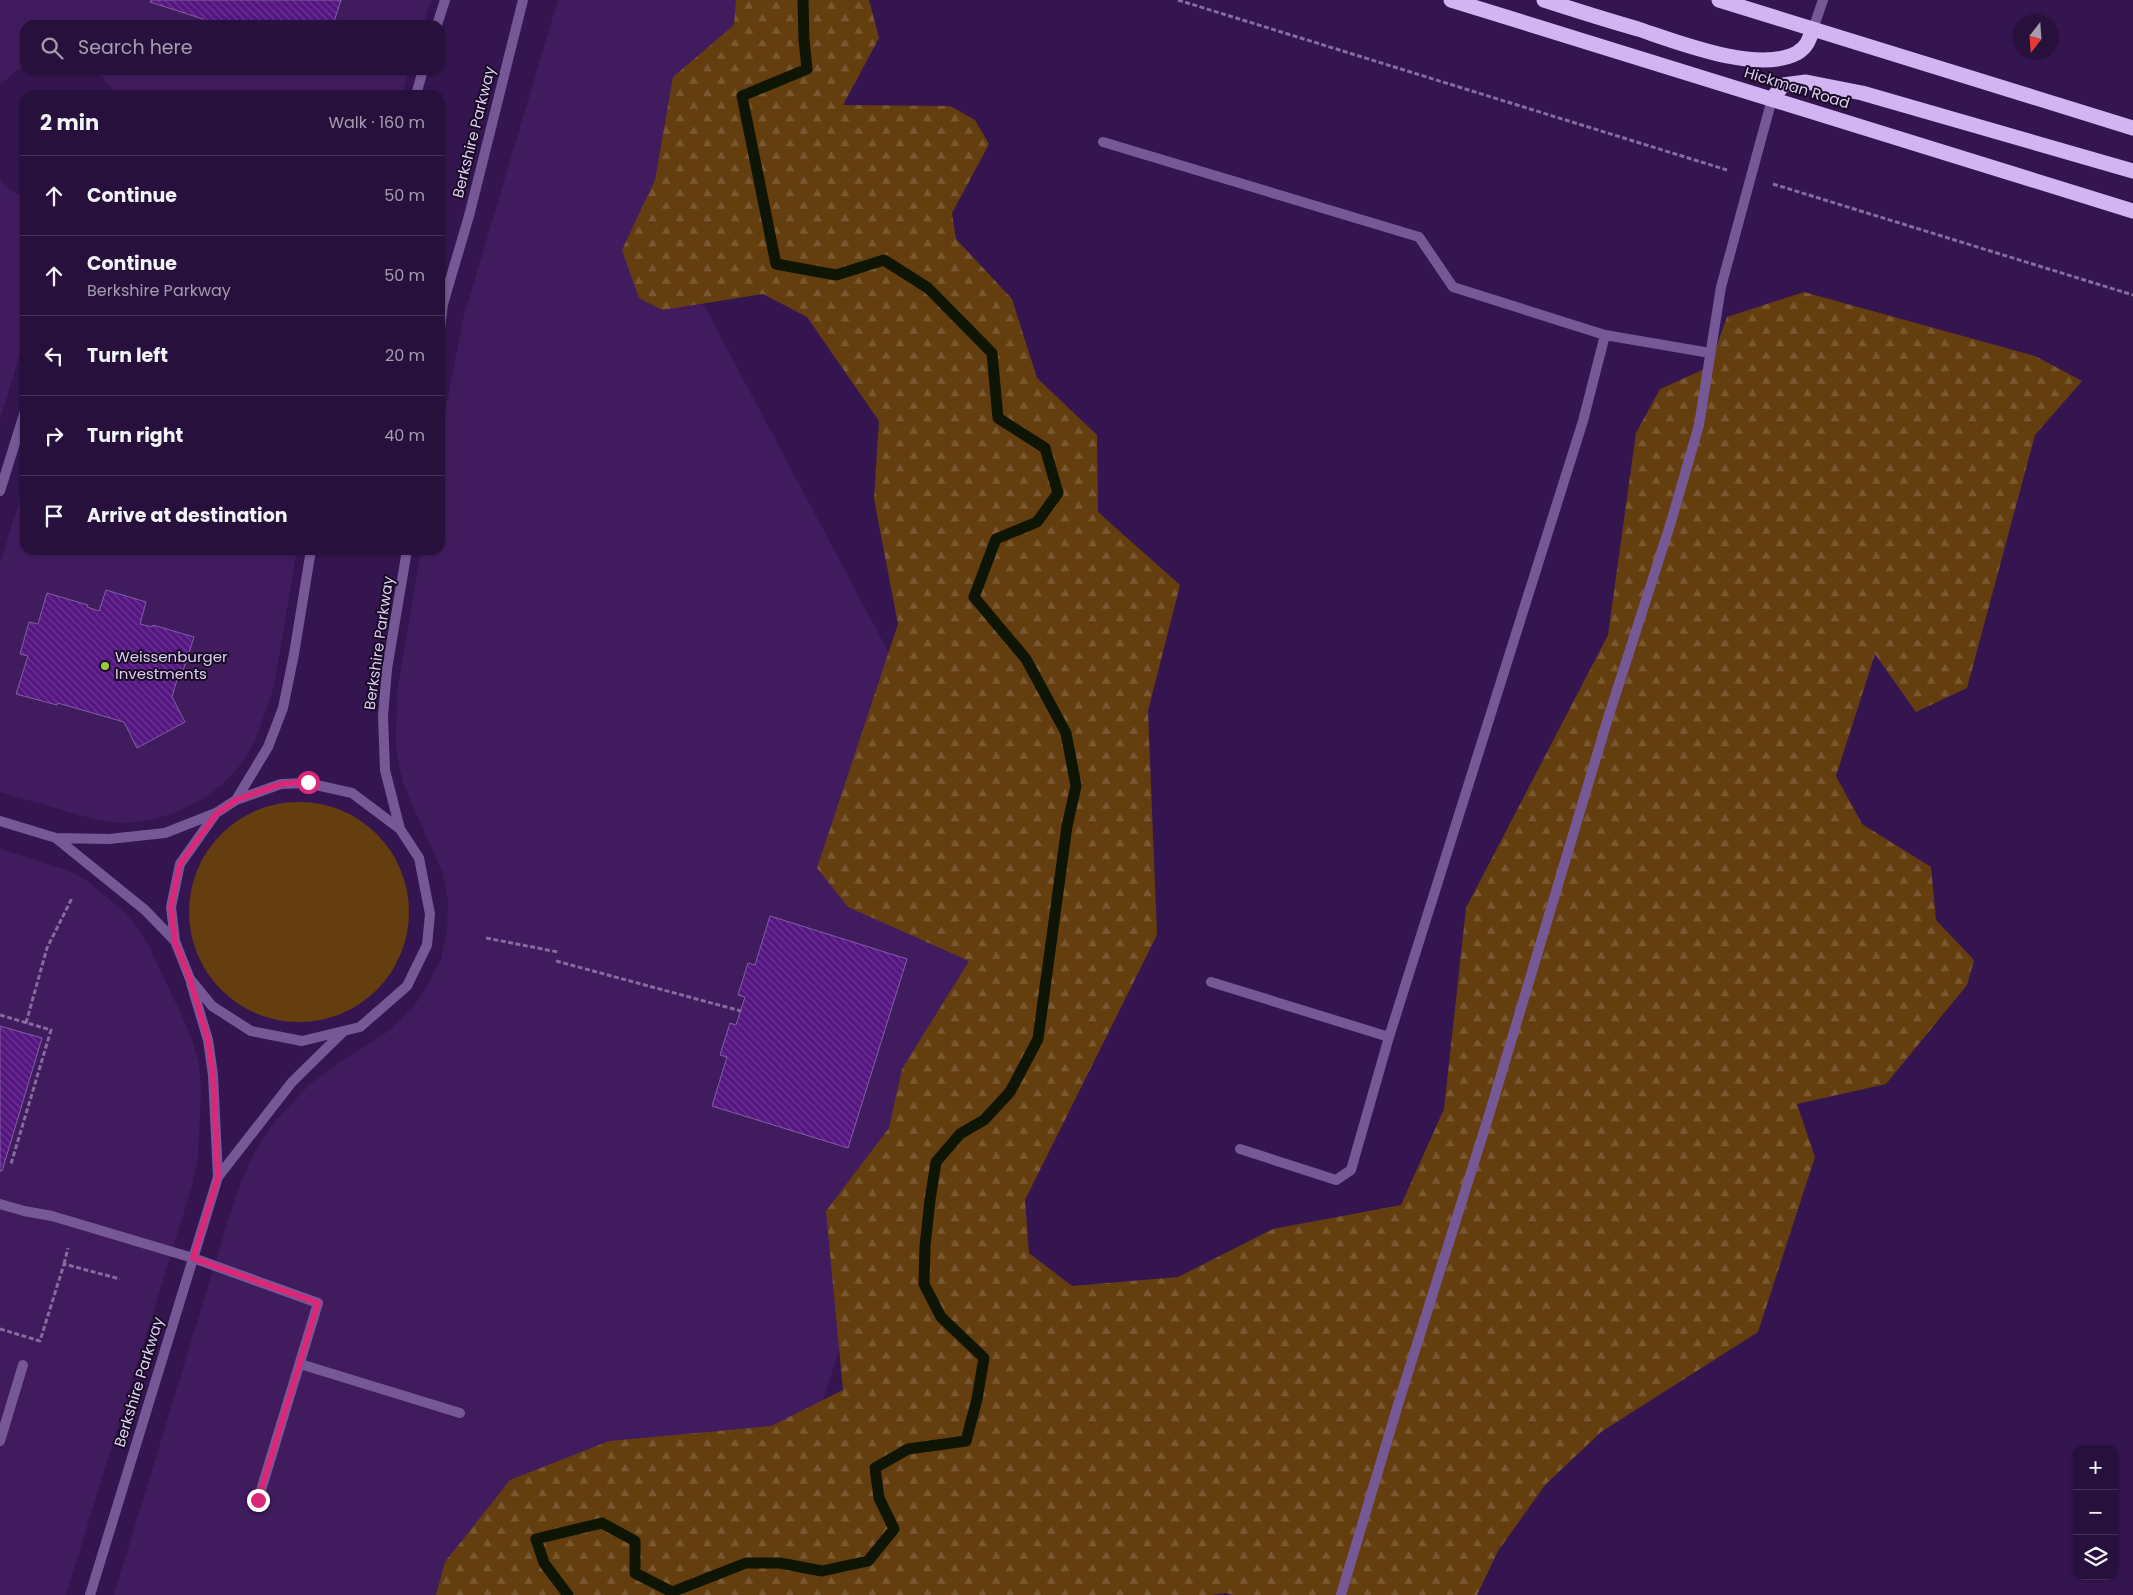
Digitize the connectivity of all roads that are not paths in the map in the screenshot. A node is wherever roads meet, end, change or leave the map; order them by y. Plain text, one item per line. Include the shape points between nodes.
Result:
1 (444, 0) edge
2 (523, 0) edge
3 (1451, 0) edge
4 (1544, 0) edge
5 (1719, 0) edge
6 (1823, 0) edge
7 (438, 20) edge
8 (1813, 29) junction
9 (422, 75) edge
10 (417, 90) edge
11 (1772, 99) junction
12 (2133, 128) edge
13 (1103, 142) dead end
14 (2133, 171) edge
15 (2133, 211) edge
16 (445, 294) edge
17 (1605, 335) junction
18 (1710, 353) junction
19 (20, 426) edge
20 (0, 491) edge
21 (310, 555) edge
22 (406, 555) edge
23 (236, 800) junction
24 (216, 814) junction
25 (0, 821) edge
26 (400, 829) junction
27 (56, 838) junction
28 (175, 942) junction
29 (190, 979) junction
30 (1211, 982) dead end
31 (344, 1031) junction
32 (1389, 1037) junction
33 (1240, 1149) dead end
34 (218, 1177) junction
35 (0, 1204) edge
36 (193, 1258) junction
37 (300, 1364) junction
38 (23, 1365) dead end
39 (460, 1413) dead end
40 (0, 1441) edge
41 (258, 1500) dead end
42 (90, 1595) edge
43 (1341, 1595) edge

1 - 7 street
2 - 16 street, Berkshire Parkway via 469,216
3 - 11 highway, Hickman Road
4 - 8 highway via 1715,53 1758,60 1779,59 1796,53 1808,45
5 - 8 highway
6 - 8 street
8 - 12 highway
9 - 10 street
11 - 14 highway via 1783,85 1806,82 1835,87
11 - 15 highway, Hickman Road
11 - 18 street via 1721,287
13 - 17 street via 1419,237 1453,287
17 - 18 street
17 - 32 street via 1583,421
18 - 43 street via 1699,425 1671,522 1608,718
19 - 20 street
21 - 23 street via 283,708 268,747
22 - 26 street, Berkshire Parkway via 387,669 383,716 385,770
23 - 24 street
23 - 26 street via 281,784 308,782 352,793
24 - 27 street via 164,833 109,839
24 - 28 street via 180,864 171,907
25 - 27 street
26 - 31 street via 419,858 430,914 427,944 407,986 360,1027
27 - 28 street via 145,910
28 - 29 street
29 - 31 street via 212,1006 251,1031 302,1041
29 - 34 street, Berkshire Parkway via 208,1040 213,1075
30 - 32 street
31 - 34 street, Berkshire Parkway via 292,1082
32 - 33 street via 1351,1170 1336,1180
34 - 36 street, Berkshire Parkway
35 - 36 street
36 - 37 street via 318,1303
36 - 42 street, Berkshire Parkway
37 - 39 street
37 - 41 street
38 - 40 street

